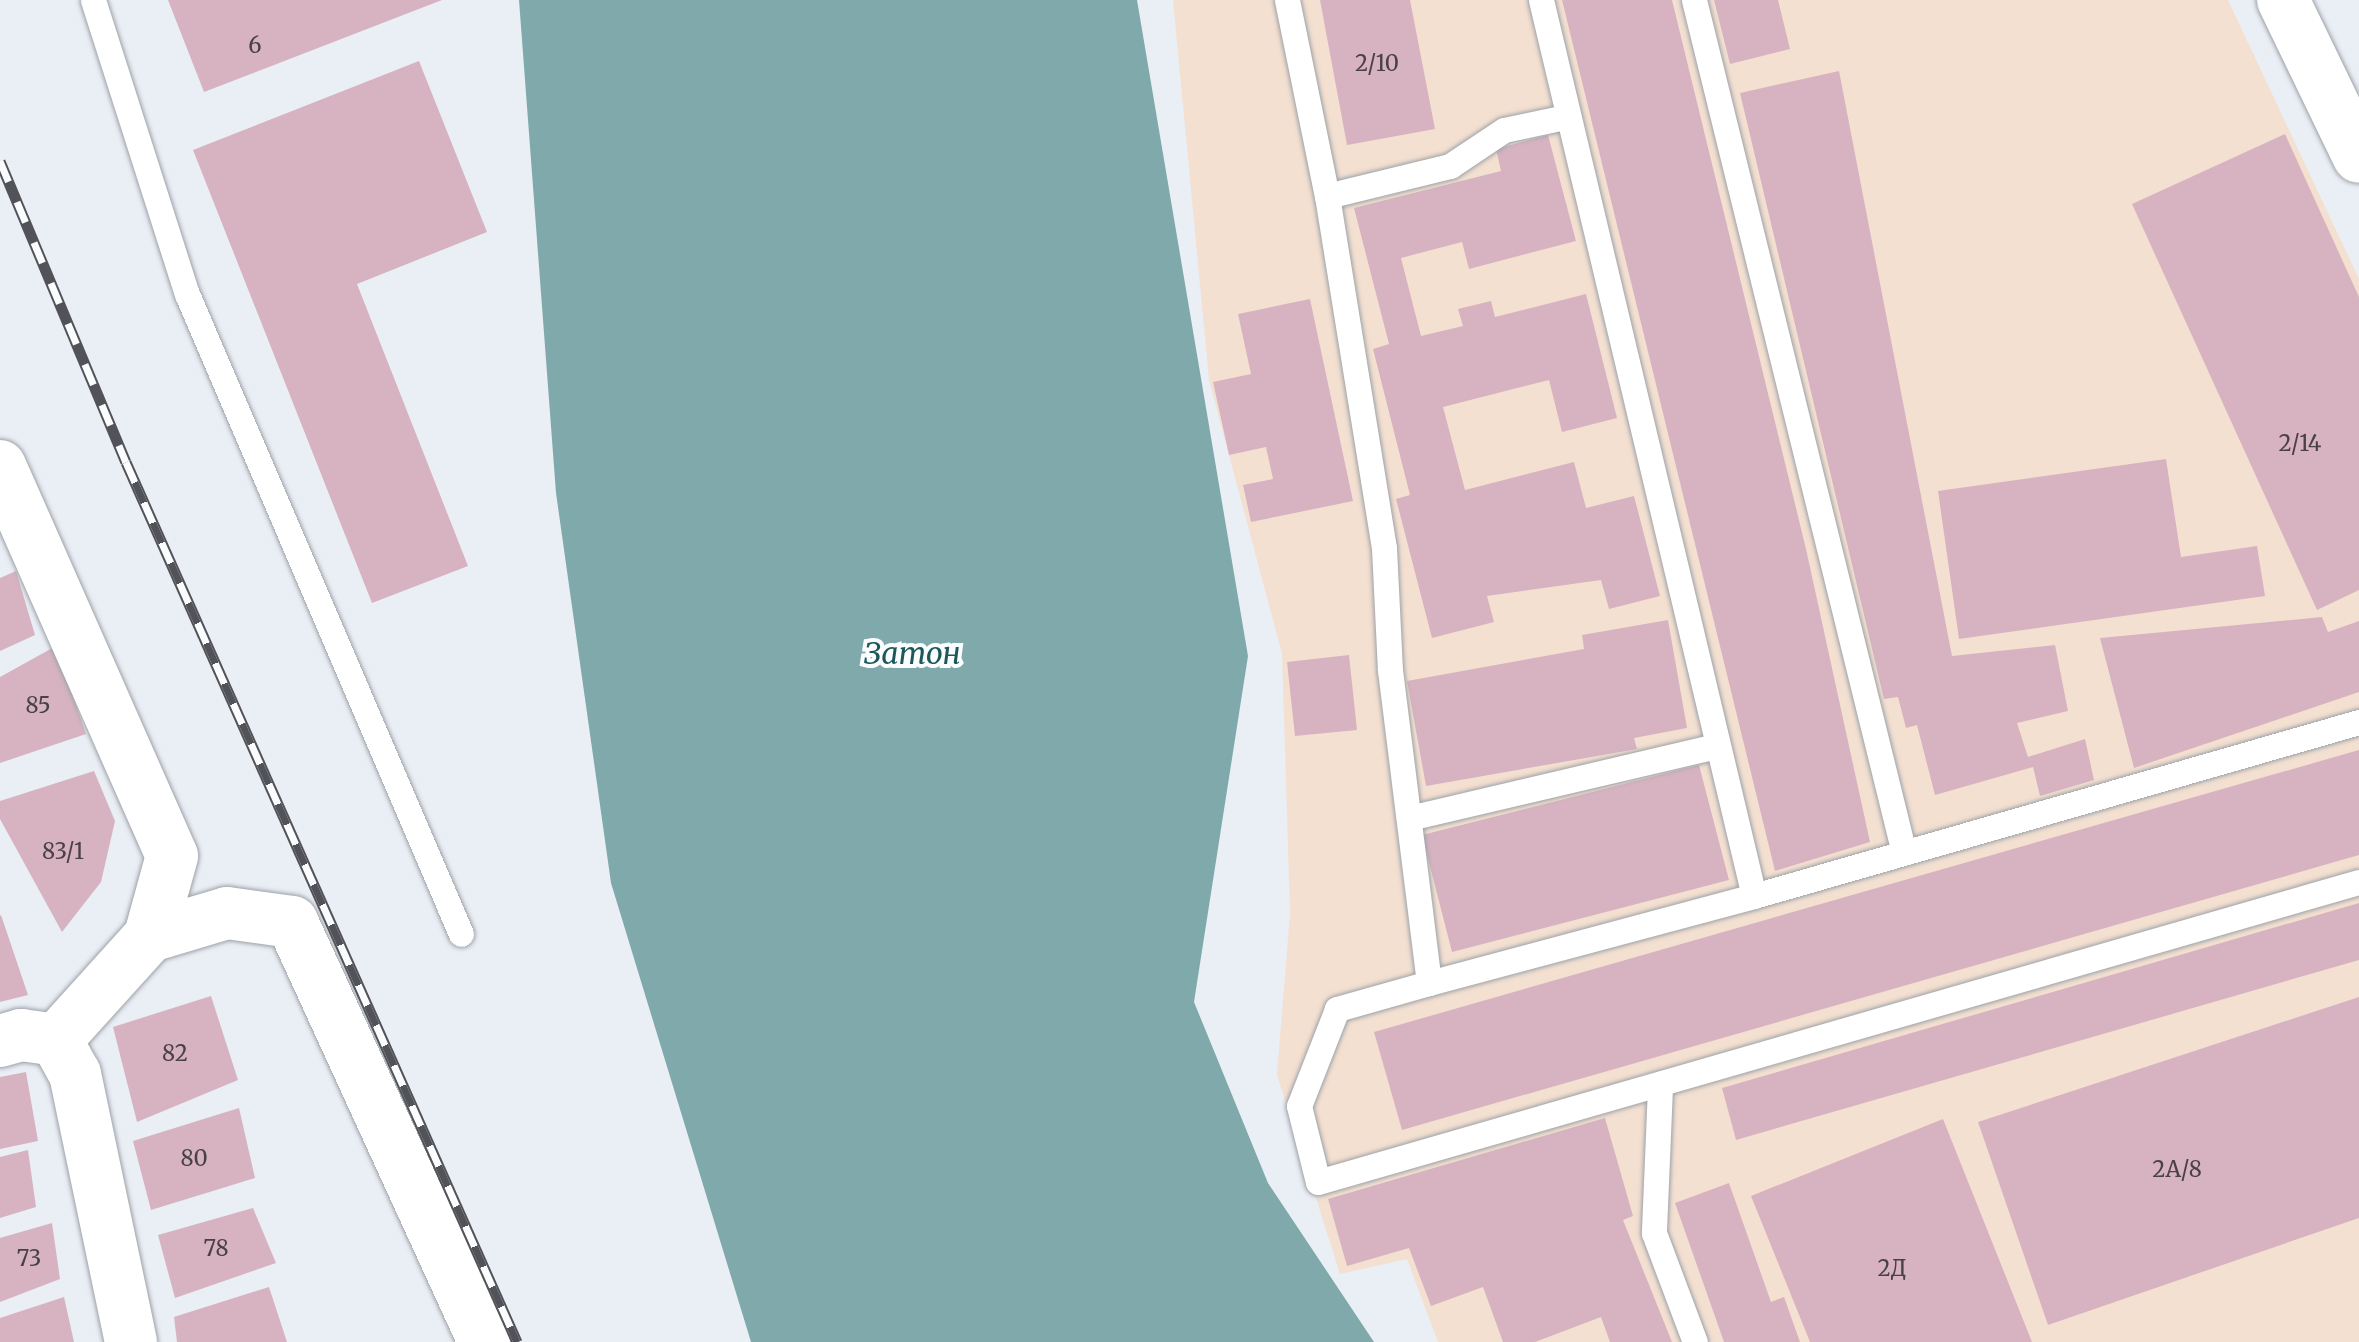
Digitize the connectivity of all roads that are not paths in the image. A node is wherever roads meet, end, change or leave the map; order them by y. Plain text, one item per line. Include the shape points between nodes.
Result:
1 (93, 0) edge
2 (1287, 0) edge
3 (1540, 0) edge
4 (1694, 0) edge
5 (2282, 0) edge
6 (1565, 118) junction
7 (2359, 156) edge
8 (1327, 196) junction
9 (0, 466) edge
10 (2359, 722) edge
11 (1717, 746) junction
12 (1409, 818) junction
13 (1904, 853) junction
14 (2359, 882) edge
15 (1754, 896) junction
16 (462, 934) dead end
17 (150, 936) junction
18 (1429, 983) junction
19 (0, 1040) edge
20 (56, 1040) junction
21 (1660, 1087) junction
22 (131, 1342) edge
23 (484, 1342) edge
24 (1696, 1342) edge

1 - 16 lane via 187,294
2 - 8 lane
3 - 6 lane
4 - 13 lane
5 - 7 street
6 - 8 lane via 1504,130 1450,166
6 - 11 lane
8 - 12 lane via 1384,548 1390,670
9 - 17 street via 172,856
10 - 13 lane
11 - 12 lane
11 - 15 lane
12 - 18 lane
13 - 15 lane
14 - 21 lane
15 - 18 lane
17 - 20 street
17 - 23 street via 227,913 292,922
18 - 21 lane via 1337,1009 1299,1106 1318,1182
19 - 20 street
20 - 22 street via 75,1074
21 - 24 lane via 1654,1234

